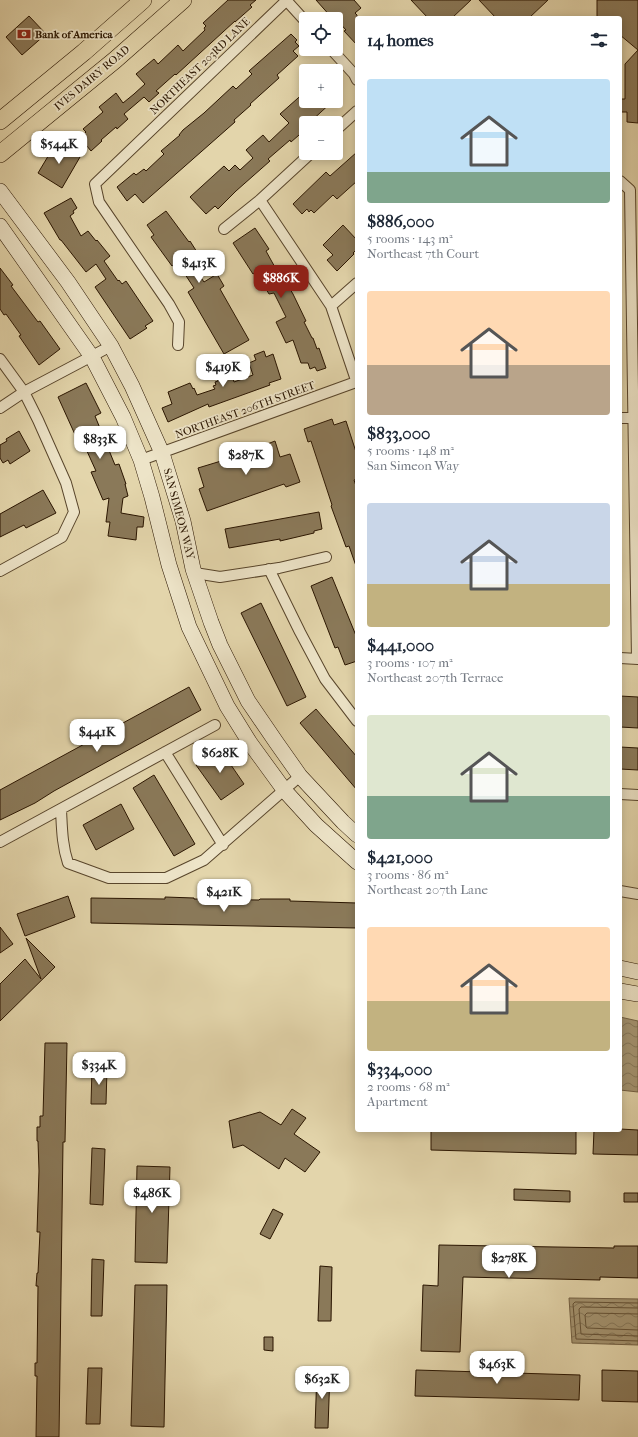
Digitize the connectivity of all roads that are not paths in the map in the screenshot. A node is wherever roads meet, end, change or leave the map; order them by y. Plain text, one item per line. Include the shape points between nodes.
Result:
1 (143, 0) edge
2 (183, 0) edge
3 (287, 0) edge
4 (299, 14) edge
5 (337, 56) edge
6 (355, 76) edge
7 (355, 113) edge
8 (0, 121) edge
9 (343, 124) edge
10 (0, 154) edge
11 (303, 160) edge
12 (622, 183) edge
13 (0, 191) edge
14 (260, 200) junction
15 (0, 226) edge
16 (224, 229) dead end
17 (355, 286) edge
18 (331, 306) junction
19 (178, 345) dead end
20 (111, 346) junction
21 (92, 357) junction
22 (0, 359) edge
23 (355, 376) edge
24 (355, 383) edge
25 (24, 392) junction
26 (0, 408) edge
27 (622, 418) edge
28 (634, 418) junction
29 (162, 453) junction
30 (141, 460) junction
31 (326, 557) dead end
32 (269, 569) junction
33 (0, 570) edge
34 (195, 573) junction
35 (622, 658) edge
36 (638, 659) edge
37 (355, 718) edge
38 (215, 725) dead end
39 (165, 752) junction
40 (300, 776) junction
41 (284, 791) junction
42 (622, 794) edge
43 (638, 795) edge
44 (61, 810) junction
45 (355, 833) edge
46 (0, 842) edge
47 (223, 845) junction
48 (355, 860) edge
49 (622, 891) edge
50 (638, 894) edge
51 (622, 968) edge
52 (638, 972) edge
53 (622, 991) edge
54 (638, 994) edge

1 - 8 main road
2 - 10 main road, IVES DAIRY ROAD via 115,60
3 - 4 street
3 - 19 street, NORTHEAST 203RD LANE via 95,184 99,202 179,322
5 - 6 street
7 - 9 street
11 - 14 street
12 - 28 street via 630,190
13 - 20 street, SAN SIMEON WAY via 68,282
14 - 16 street
14 - 18 street
15 - 21 street, SAN SIMEON WAY
17 - 18 street
18 - 23 street
20 - 21 street
20 - 29 street, SAN SIMEON WAY
21 - 25 street
21 - 30 street, SAN SIMEON WAY via 123,417
22 - 25 street
24 - 29 street, NORTHEAST 206TH STREET
25 - 26 street
25 - 33 street via 66,483 74,512 62,537
27 - 28 street
28 - 36 street
29 - 30 street, NORTHEAST 206TH STREET
29 - 34 street, SAN SIMEON WAY via 183,521
30 - 41 street, SAN SIMEON WAY via 169,565 189,627 227,706
31 - 32 street
32 - 34 street via 220,577
32 - 37 street via 325,679
34 - 40 street, SAN SIMEON WAY via 220,645 248,701
35 - 36 street
38 - 39 street
39 - 44 street
39 - 47 street
40 - 41 street
40 - 45 street, SAN SIMEON WAY
41 - 47 street
41 - 48 street, SAN SIMEON WAY via 316,825
42 - 43 street
44 - 46 street
44 - 47 street via 62,838 68,863 109,878 166,878 204,860
49 - 50 street
51 - 52 street
53 - 54 street

